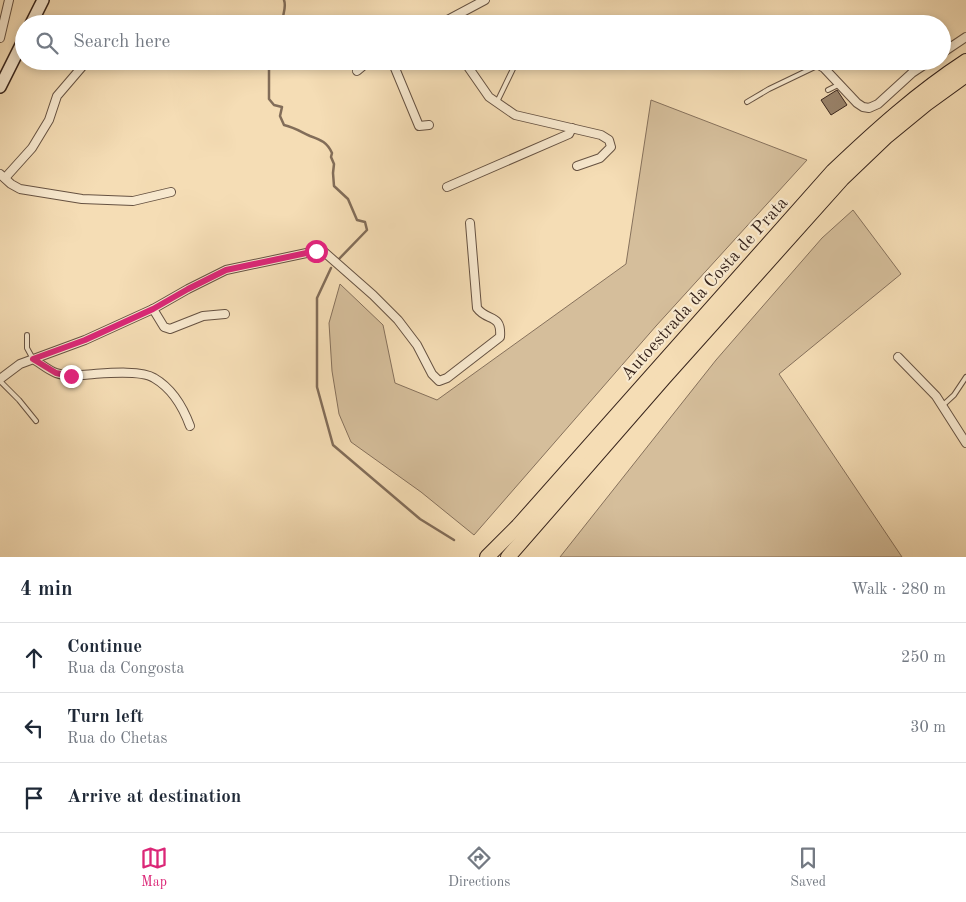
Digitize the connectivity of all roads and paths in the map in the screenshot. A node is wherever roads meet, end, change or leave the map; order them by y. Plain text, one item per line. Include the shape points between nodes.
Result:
1 (8, 0) edge
2 (43, 0) edge
3 (485, 0) edge
4 (36, 15) edge
5 (457, 15) edge
6 (966, 37) edge
7 (0, 38) edge
8 (951, 47) edge
9 (15, 57) edge
10 (966, 61) edge
11 (80, 70) edge
12 (396, 70) edge
13 (470, 70) edge
14 (513, 70) edge
15 (803, 70) edge
16 (826, 70) edge
17 (916, 70) edge
18 (966, 75) edge
19 (840, 84) junction
20 (0, 87) edge
21 (828, 90) dead end
22 (497, 102) junction
23 (747, 102) dead end
24 (429, 125) dead end
25 (572, 128) junction
26 (577, 166) dead end
27 (3, 176) edge
28 (448, 187) dead end
29 (171, 192) dead end
30 (470, 223) dead end
31 (153, 309) junction
32 (225, 314) dead end
33 (27, 335) dead end
34 (898, 357) dead end
35 (33, 359) junction
36 (966, 377) edge
37 (0, 380) edge
38 (942, 407) junction
39 (36, 421) dead end
40 (190, 426) dead end
41 (966, 443) edge
42 (487, 557) edge
43 (508, 557) edge

1 - 7 street
2 - 4 street
3 - 5 street
6 - 8 street
9 - 20 street
10 - 42 highway, Autoestrada da Costa de Prata via 919,94 833,171
11 - 27 street via 57,96 49,120 32,148
12 - 24 street via 420,126
13 - 22 street via 489,97
14 - 22 lane
15 - 23 lane
16 - 19 street
17 - 19 street via 869,108 857,103
18 - 43 highway, Autoestrada da Costa de Prata via 887,136 842,179
19 - 21 lane
22 - 25 street via 516,115
25 - 26 street via 601,135 609,140 611,147 600,158
25 - 28 street via 569,134
27 - 29 street via 20,189 82,199 133,201
30 - 31 street via 478,308 497,321 501,327 500,337 439,381 398,320 322,251 226,270
31 - 32 street via 164,327 170,329 203,316
31 - 35 street
33 - 35 lane via 27,348
34 - 38 street via 936,396
35 - 37 street via 20,364
35 - 40 street via 56,373 71,376 123,373 154,377 178,401
36 - 38 lane
37 - 39 lane
38 - 41 street

